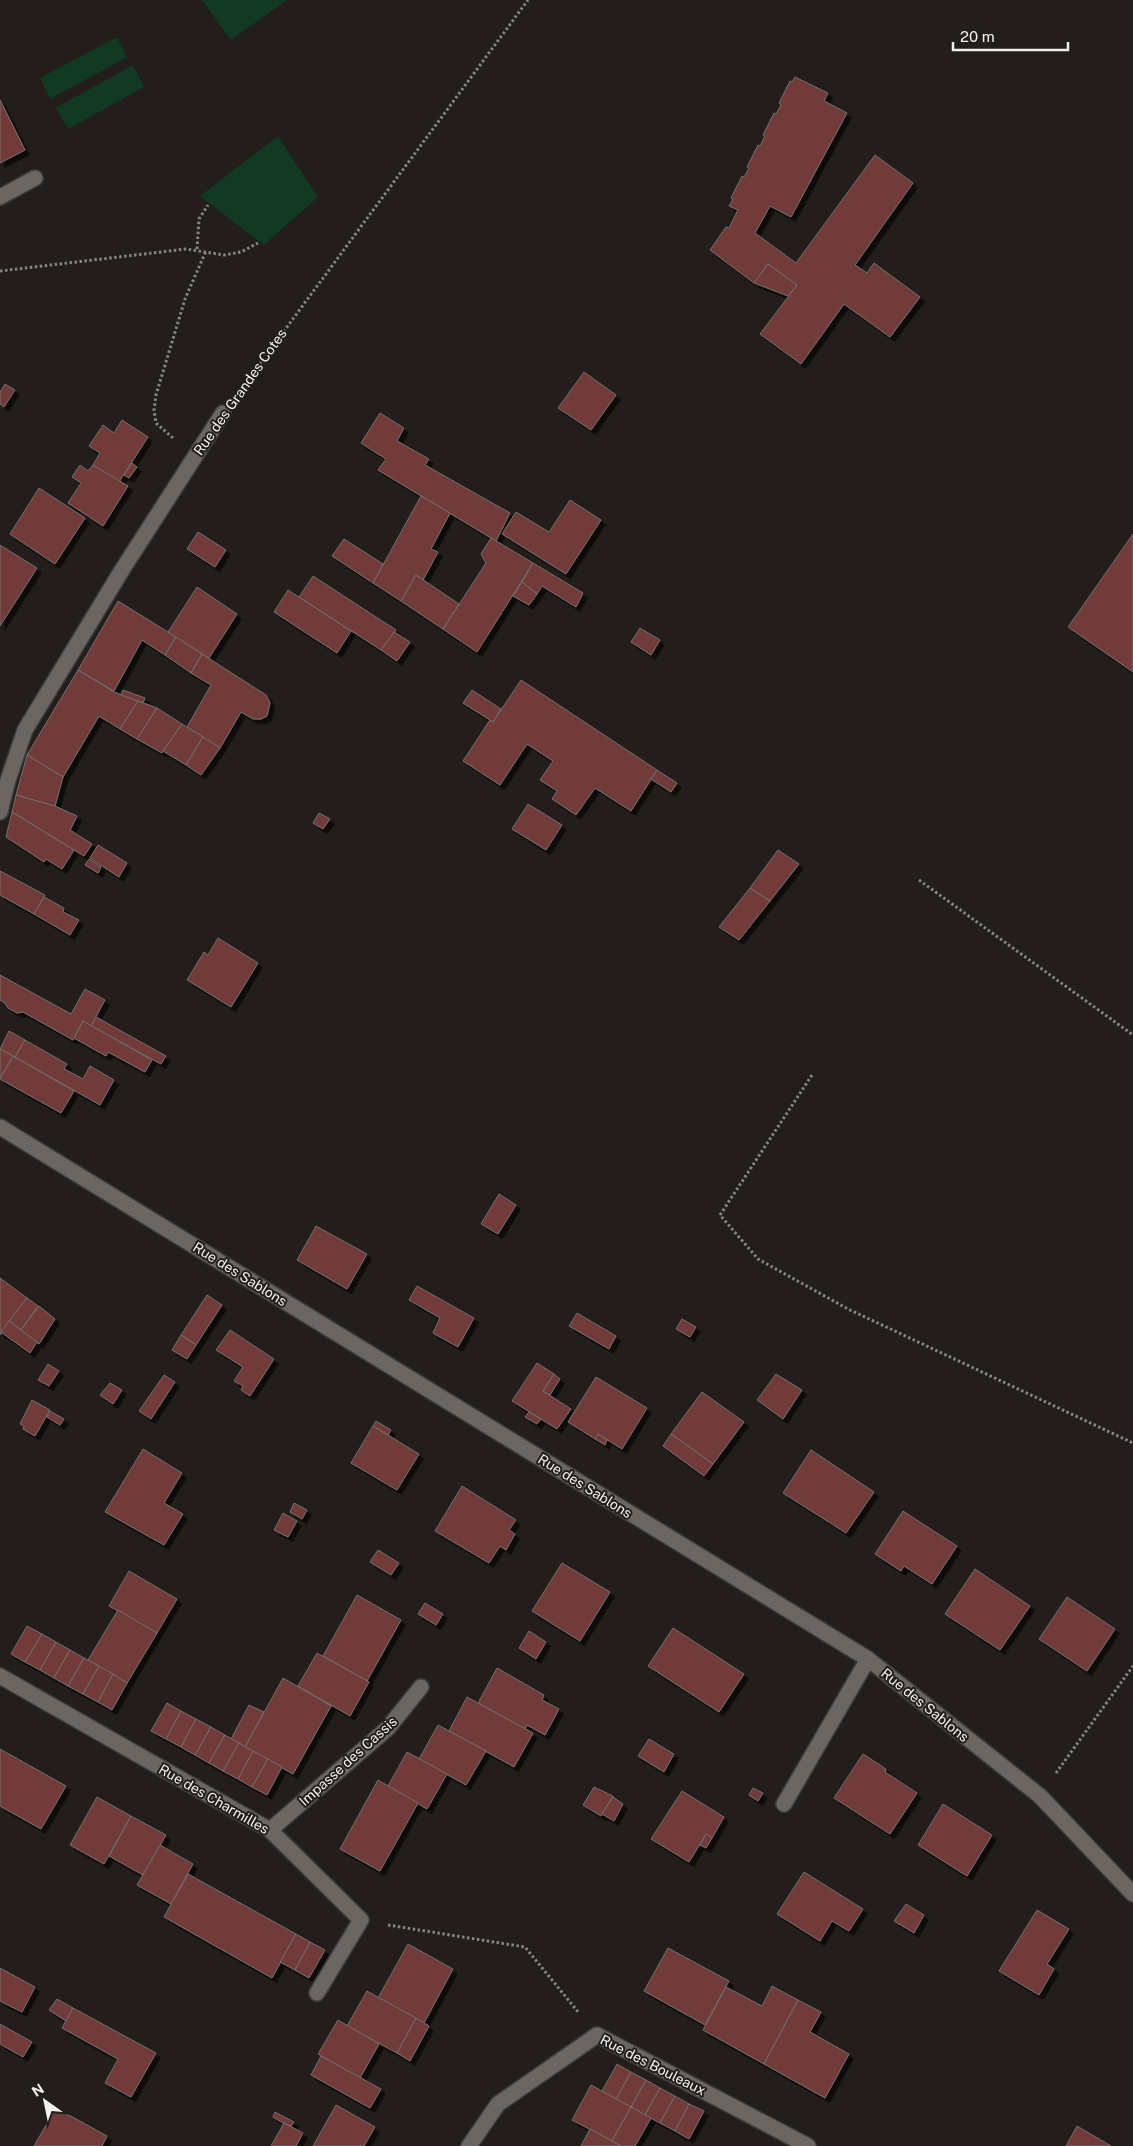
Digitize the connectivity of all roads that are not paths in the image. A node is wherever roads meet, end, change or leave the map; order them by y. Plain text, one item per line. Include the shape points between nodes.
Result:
1 (35, 178) dead end
2 (0, 197) edge
3 (223, 413) road end
4 (0, 812) edge
5 (0, 1127) edge
6 (868, 1659) junction
7 (0, 1676) edge
8 (421, 1687) dead end
9 (784, 1804) dead end
10 (270, 1830) junction
11 (1133, 1894) edge
12 (317, 1993) dead end
13 (470, 2146) edge
14 (808, 2146) edge

1 - 2 street
3 - 4 street, Rue des Grandes Cotes via 25,730
5 - 6 street, Rue des Sablons
6 - 9 street
6 - 11 street, Rue des Sablons via 1040,1796
7 - 10 street, Rue des Charmilles
8 - 10 street, Impasse des Cassis via 388,1728
10 - 12 street, Rue des Charmilles via 361,1920
13 - 14 street, Rue des Bouleaux via 498,2104 597,2035

